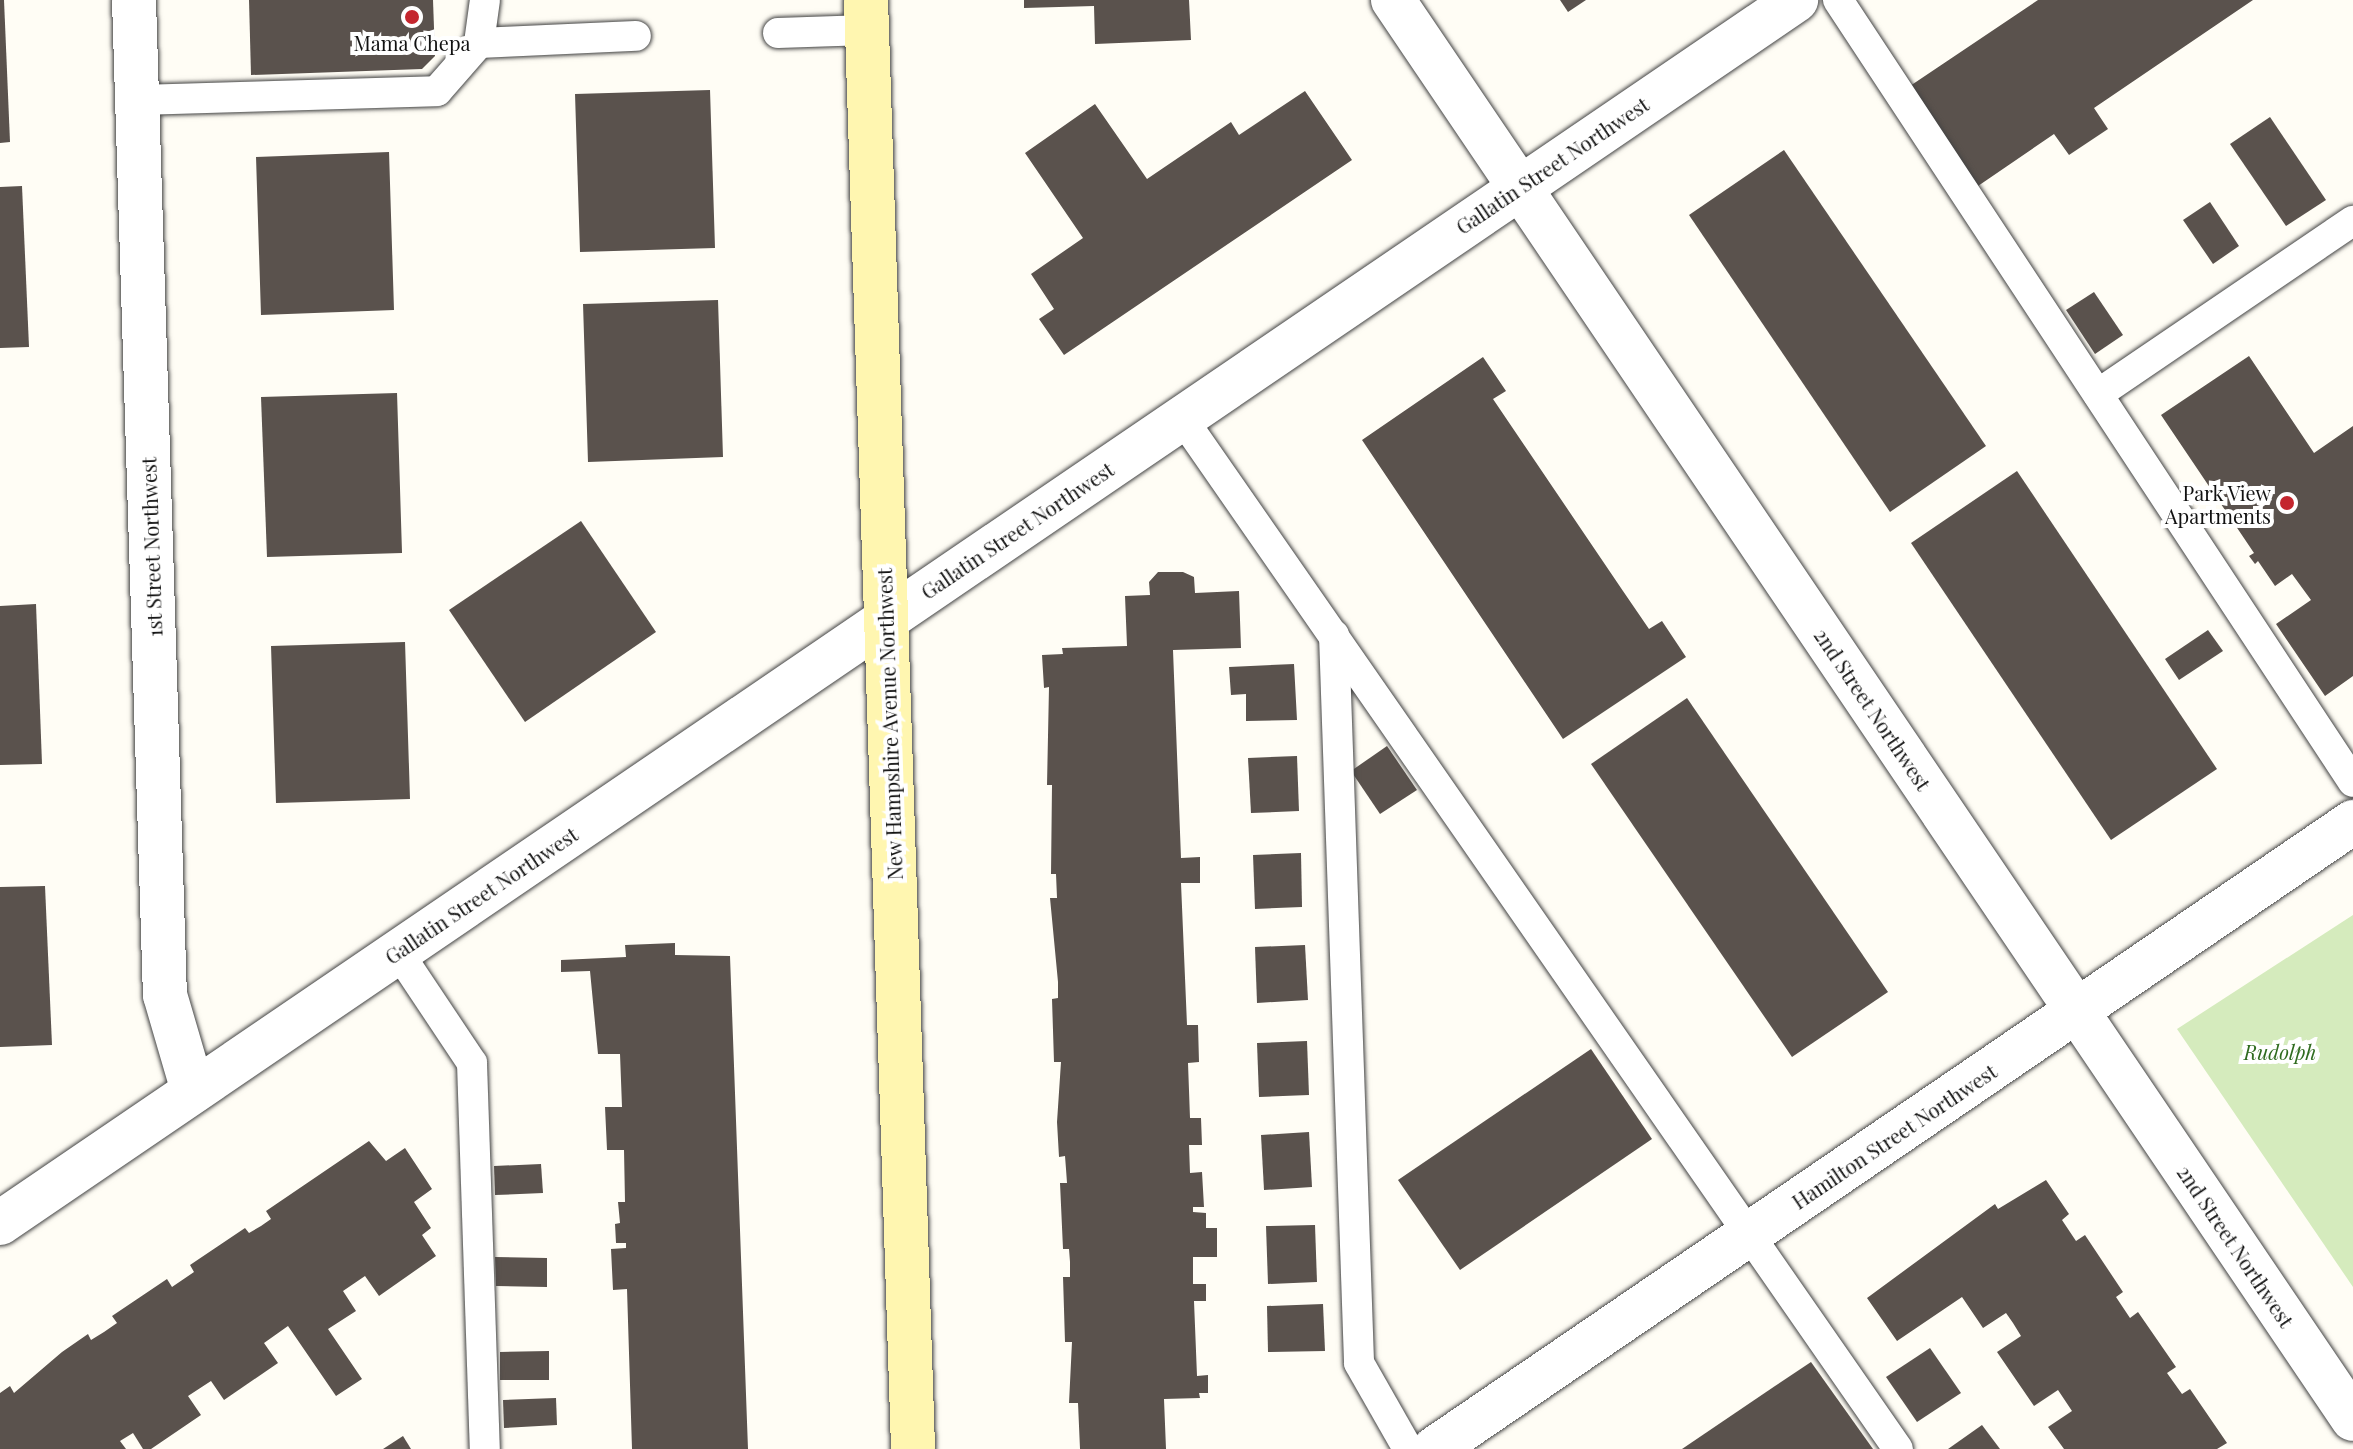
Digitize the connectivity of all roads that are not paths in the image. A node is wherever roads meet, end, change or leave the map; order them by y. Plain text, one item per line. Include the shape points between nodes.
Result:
1 (134, 0) edge
2 (485, 0) edge
3 (1393, 0) edge
4 (1796, 0) edge
5 (1838, 0) edge
6 (866, 15) edge
7 (778, 33) dead end
8 (636, 36) dead end
9 (479, 43) junction
10 (137, 100) junction
11 (1520, 187) junction
12 (2353, 221) edge
13 (2098, 394) junction
14 (1182, 418) junction
15 (886, 620) junction
16 (1334, 635) junction
17 (2353, 782) edge
18 (2353, 822) edge
19 (398, 952) junction
20 (2076, 1011) junction
21 (193, 1091) junction
22 (0, 1223) edge
23 (1750, 1233) junction
24 (2353, 1419) edge
25 (485, 1449) edge
26 (913, 1449) edge
27 (1408, 1449) edge
28 (1434, 1449) edge
29 (1898, 1449) edge

1 - 10 street, 1st Street Northwest
2 - 9 lane
3 - 11 street, 2nd Street Northwest
4 - 11 street, Gallatin Street Northwest
5 - 13 lane
6 - 7 lane
6 - 15 main road, New Hampshire Avenue Northwest
8 - 9 lane
9 - 10 lane via 437,91
10 - 21 street, 1st Street Northwest via 165,995
11 - 14 street, Gallatin Street Northwest
11 - 20 street, 2nd Street Northwest
12 - 13 lane
13 - 17 lane
14 - 15 street, Gallatin Street Northwest
14 - 16 lane
15 - 19 street, Gallatin Street Northwest
15 - 26 main road, New Hampshire Avenue Northwest
16 - 23 lane
16 - 27 lane via 1359,1363
18 - 20 street, Hamilton Street Northwest
19 - 21 street, Gallatin Street Northwest
19 - 25 lane via 472,1063
20 - 23 street, Hamilton Street Northwest
20 - 24 street, 2nd Street Northwest
21 - 22 street, Gallatin Street Northwest
23 - 28 street, Hamilton Street Northwest
23 - 29 lane

